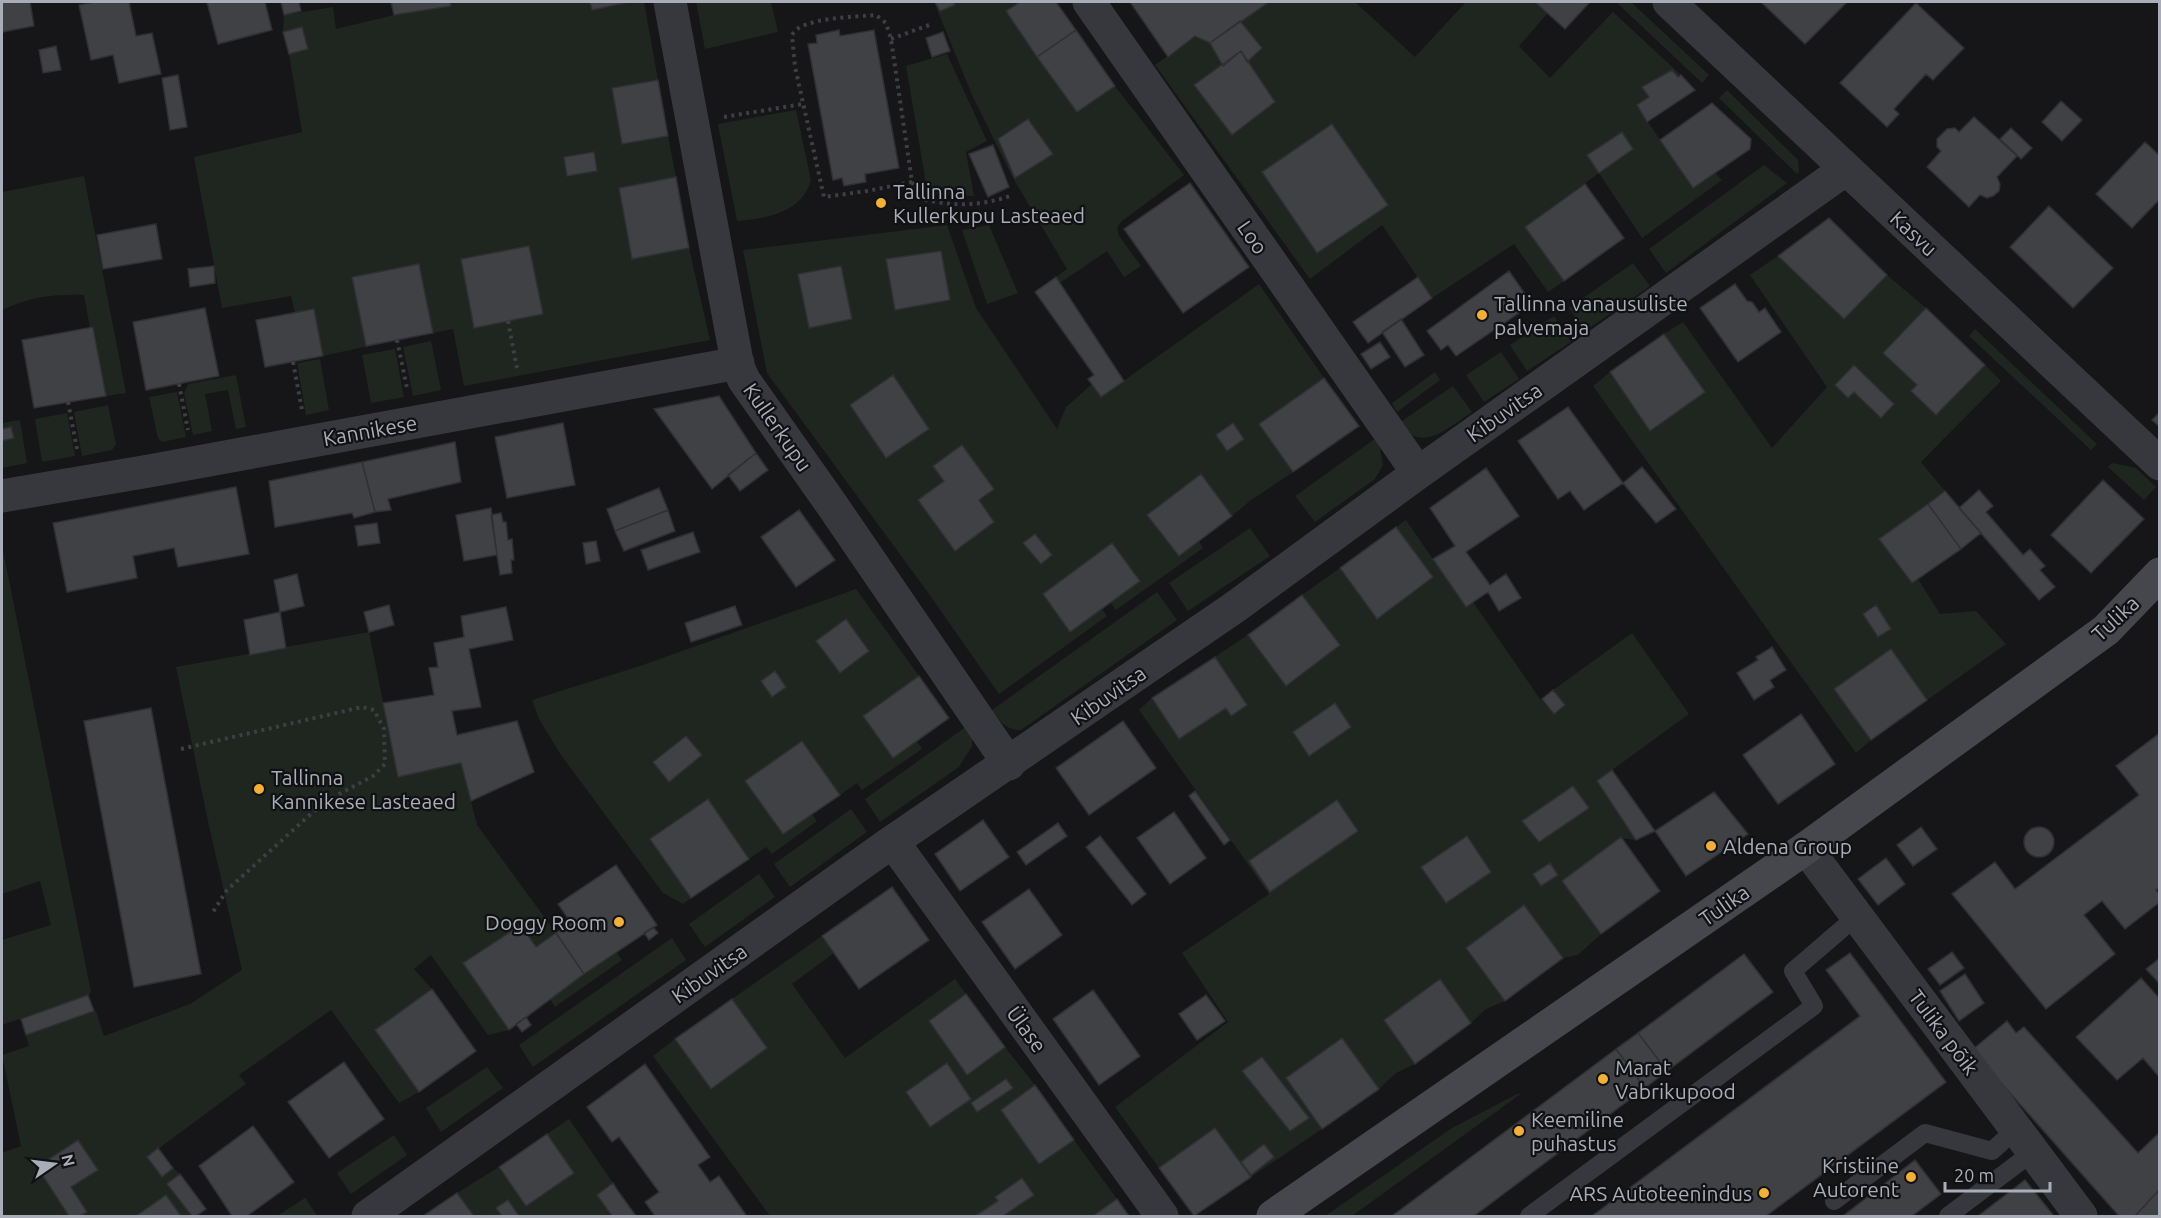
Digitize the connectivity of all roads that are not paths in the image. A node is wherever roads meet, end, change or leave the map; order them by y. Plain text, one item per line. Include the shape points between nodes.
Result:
1 (670, 2) edge
2 (1089, 2) edge
3 (1669, 2) edge
4 (1846, 169) junction
5 (738, 363) junction
6 (2160, 464) edge
7 (1418, 473) junction
8 (2, 496) edge
9 (2160, 574) edge
10 (1009, 764) junction
11 (892, 842) junction
12 (1806, 848) junction
13 (1857, 916) junction
14 (2031, 1150) junction
15 (1833, 1201) dead end
16 (368, 1216) edge
17 (1162, 1216) edge
18 (1273, 1216) edge
19 (1530, 1216) edge
20 (1948, 1216) edge
21 (2081, 1216) edge

1 - 5 street, Kullerkupu
2 - 7 street, Loo
3 - 4 street, Kasvu
4 - 6 street, Kasvu
4 - 7 street, Kibuvitsa
5 - 8 street, Kannikese
5 - 10 street, Kullerkupu via 744,380
7 - 10 street, Kibuvitsa via 1235,607
9 - 12 main road, Tulika via 2106,630
10 - 11 street, Kibuvitsa
11 - 16 street, Kibuvitsa
11 - 17 street, Ülase
12 - 13 street, Tulika põik
12 - 18 main road, Tulika
13 - 14 street, Tulika põik
13 - 19 lane via 1793,971 1814,1006
14 - 15 lane via 1992,1151 1926,1134
14 - 20 lane
14 - 21 street, Tulika põik

